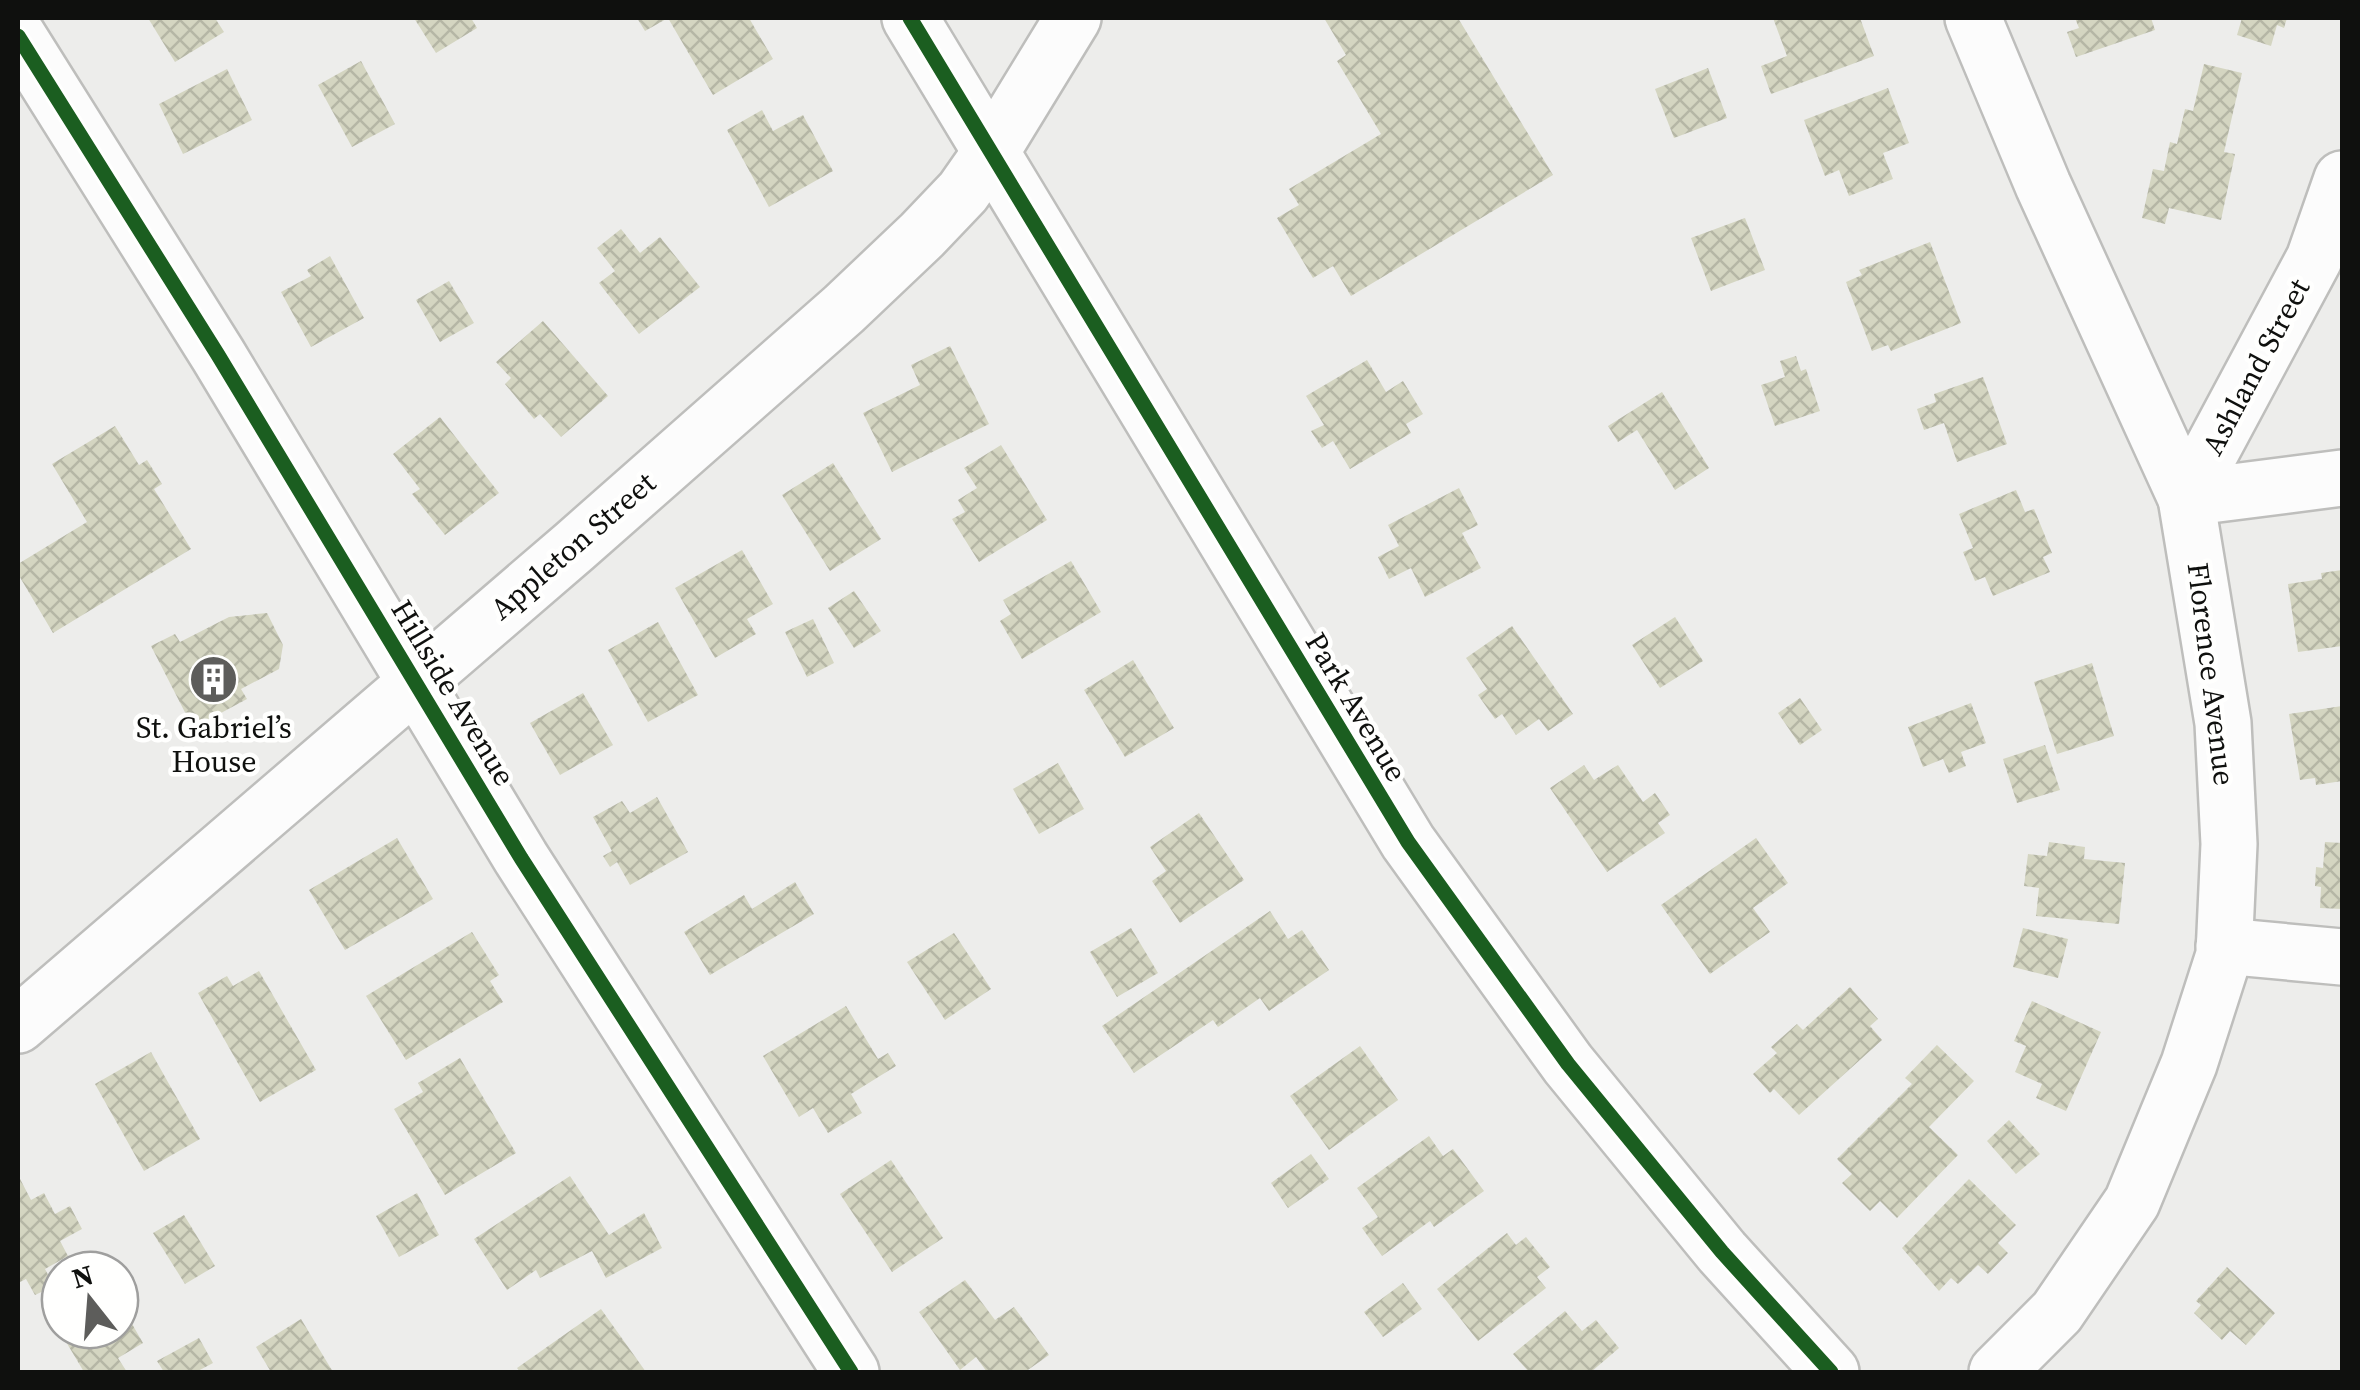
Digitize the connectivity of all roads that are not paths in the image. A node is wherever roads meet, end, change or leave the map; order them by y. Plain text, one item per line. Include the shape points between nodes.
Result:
1 (910, 18) edge
2 (1073, 18) edge
3 (1973, 18) edge
4 (18, 36) edge
5 (991, 152) junction
6 (2342, 180) edge
7 (2342, 478) edge
8 (2186, 498) junction
9 (413, 682) junction
10 (2224, 946) junction
11 (2342, 957) edge
12 (18, 1025) edge
13 (851, 1372) edge
14 (1831, 1372) edge
15 (1998, 1372) edge

1 - 5 street, Park Avenue
2 - 5 street, Appleton Street
3 - 8 street, Florence Avenue
4 - 9 street, Hillside Avenue
5 - 9 street, Appleton Street via 963,192 844,309
5 - 14 street, Park Avenue via 1408,842 1568,1064
6 - 8 street, Ashland Street via 2314,260
7 - 8 street
8 - 10 street, Florence Avenue via 2223,722 2229,844
9 - 12 street, Appleton Street
9 - 13 street, Hillside Avenue
10 - 11 street
10 - 15 street, Florence Avenue via 2189,1064 2132,1202 2058,1312

